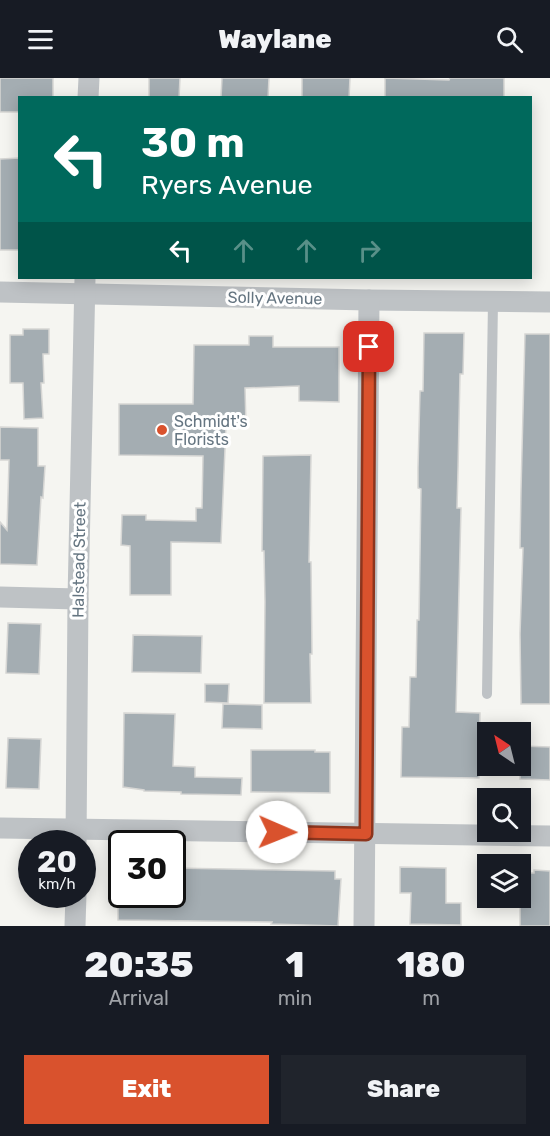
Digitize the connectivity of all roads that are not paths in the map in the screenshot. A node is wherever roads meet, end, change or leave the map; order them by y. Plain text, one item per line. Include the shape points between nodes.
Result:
1 (89, 78) edge
2 (88, 96) edge
3 (85, 286) edge
4 (0, 292) edge
5 (369, 300) junction
6 (493, 301) junction
7 (550, 302) edge
8 (0, 597) edge
9 (78, 598) junction
10 (488, 694) dead end
11 (0, 828) edge
12 (19, 830) edge
13 (77, 830) edge
14 (366, 834) junction
15 (96, 836) edge
16 (550, 836) edge
17 (76, 908) edge
18 (75, 926) edge
19 (364, 926) edge

1 - 2 street
3 - 4 street, Solly Avenue
3 - 5 street, Solly Avenue
3 - 9 street, Halstead Street
5 - 6 street, Solly Avenue
5 - 14 street
6 - 7 street, Solly Avenue
6 - 10 lane
8 - 9 street
9 - 13 street, Halstead Street
11 - 12 street
14 - 15 street
14 - 16 street
14 - 19 street
17 - 18 street

